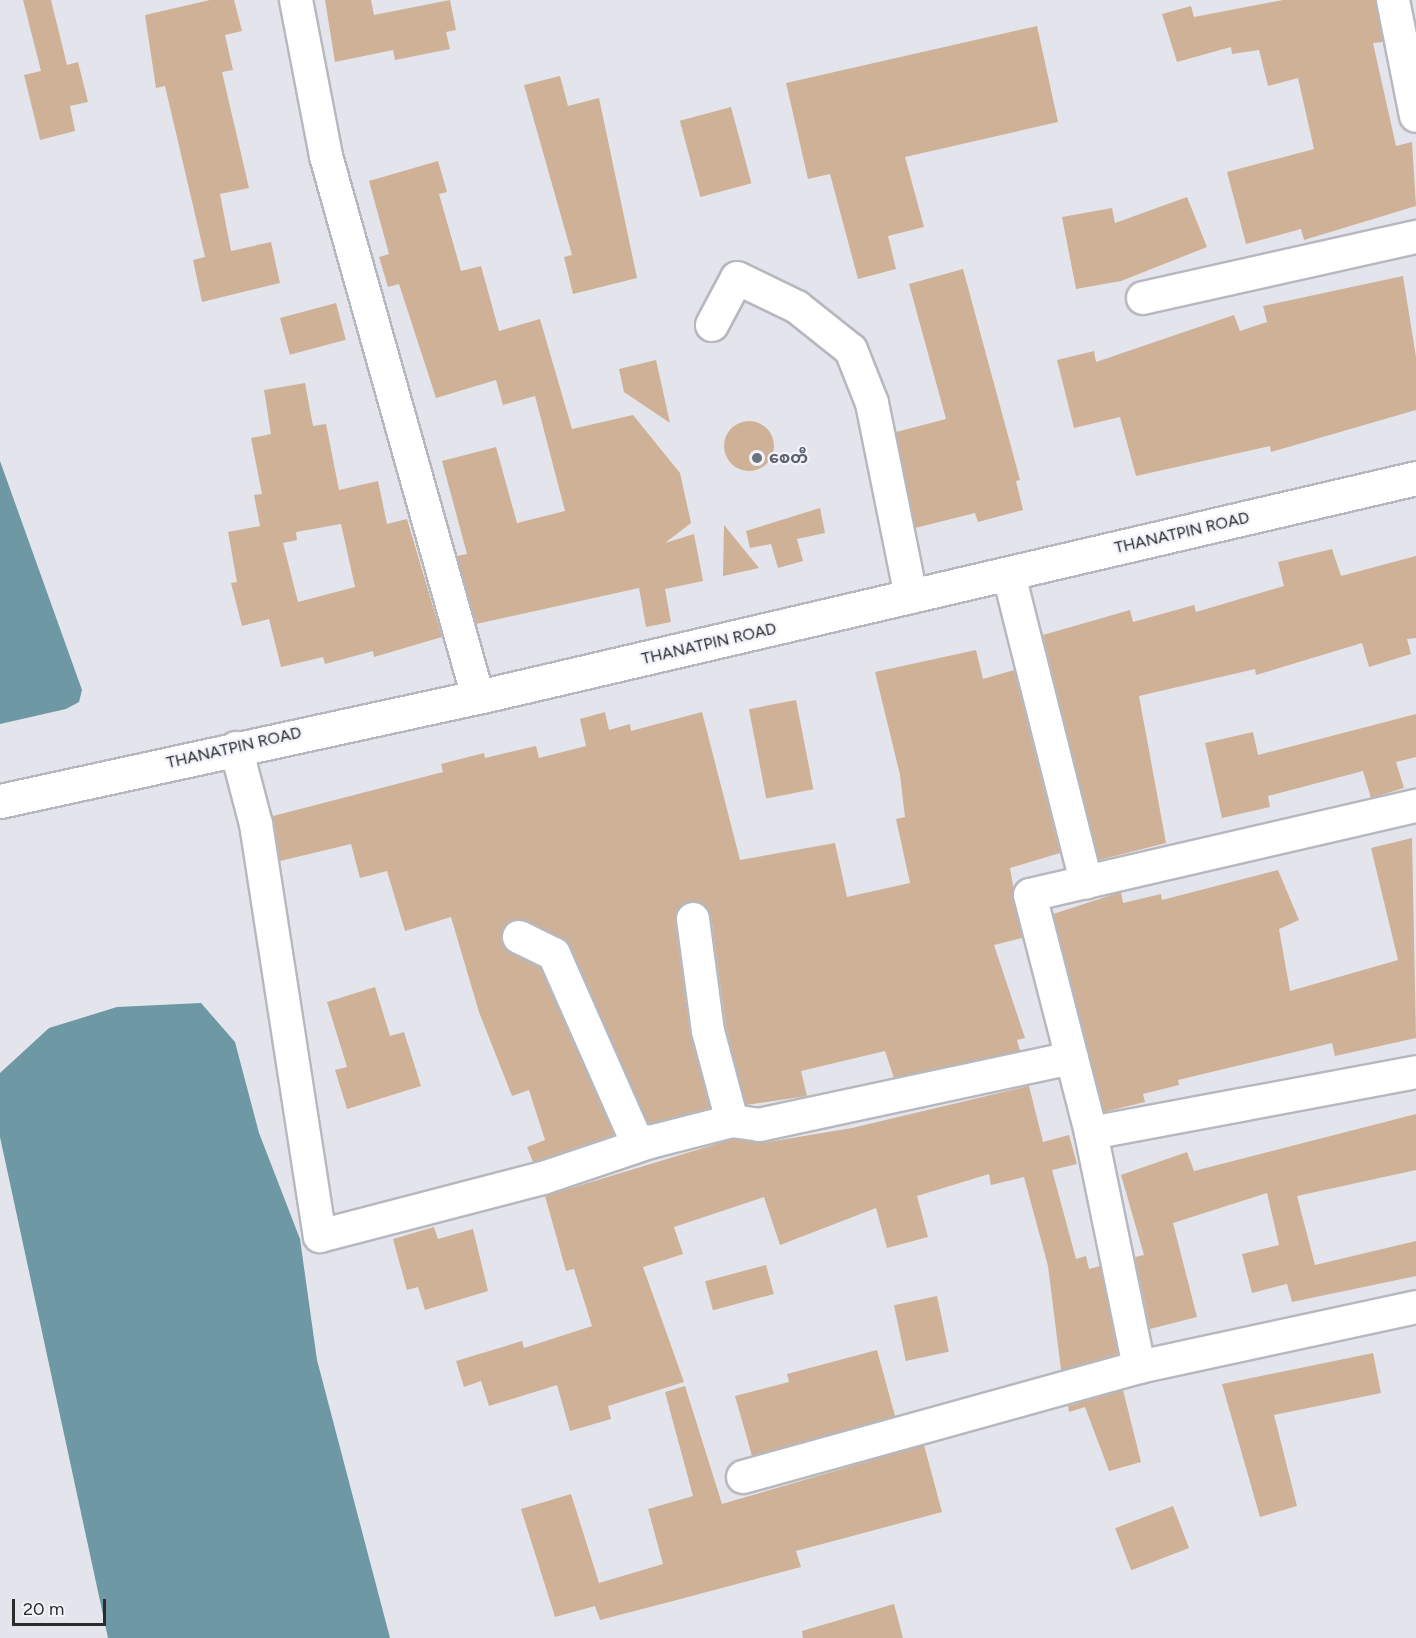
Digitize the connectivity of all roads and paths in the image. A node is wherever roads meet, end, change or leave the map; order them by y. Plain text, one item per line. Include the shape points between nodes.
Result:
1 (296, 0) edge
2 (1393, 0) edge
3 (1416, 116) edge
4 (1416, 237) edge
5 (1143, 298) dead end
6 (712, 325) dead end
7 (1416, 478) edge
8 (1009, 575) junction
9 (911, 597) junction
10 (478, 697) junction
11 (236, 748) junction
12 (0, 801) edge
13 (1416, 806) edge
14 (1086, 882) junction
15 (693, 919) dead end
16 (519, 937) dead end
17 (1072, 1058) junction
18 (1416, 1072) edge
19 (732, 1121) junction
20 (1091, 1133) junction
21 (650, 1142) junction
22 (1416, 1307) edge
23 (1139, 1367) junction
24 (743, 1477) dead end

1 - 10 street via 326,156
2 - 3 street
4 - 5 street
6 - 9 street via 737,278 797,307 850,350 872,403
7 - 8 main road, THANATPIN ROAD
8 - 9 main road, THANATPIN ROAD
8 - 14 street
9 - 10 main road, THANATPIN ROAD
10 - 11 main road, THANATPIN ROAD
11 - 12 main road, THANATPIN ROAD
11 - 21 street via 256,824 320,1236 543,1178
13 - 14 street
14 - 17 street via 1030,895
15 - 19 street via 708,1030
16 - 21 street via 554,954 636,1140
17 - 19 street via 759,1125
17 - 20 street
18 - 20 street
19 - 21 street
20 - 23 street
22 - 23 street
23 - 24 street

